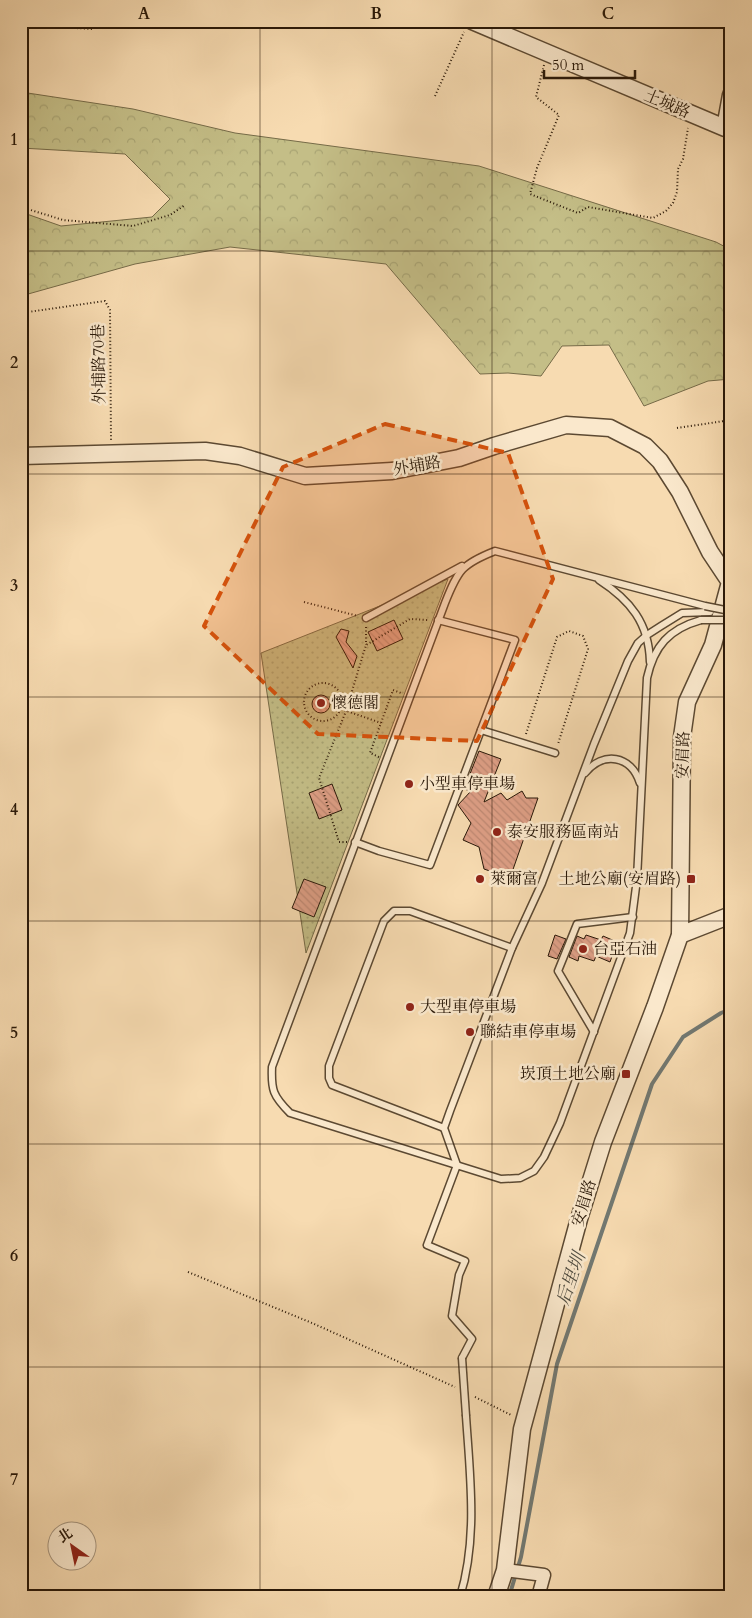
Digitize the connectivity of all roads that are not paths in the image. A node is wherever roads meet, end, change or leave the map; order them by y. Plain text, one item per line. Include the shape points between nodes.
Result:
1 (468, 25) edge
2 (731, 95) edge
3 (728, 132) edge
4 (21, 456) edge
5 (470, 562) junction
6 (594, 577) junction
7 (730, 582) edge
8 (730, 611) edge
9 (366, 618) road end
10 (438, 620) junction
11 (731, 620) edge
12 (647, 635) junction
13 (650, 663) junction
14 (481, 730) junction
15 (555, 753) road end
16 (582, 777) junction
17 (641, 786) junction
18 (355, 842) junction
19 (731, 915) edge
20 (633, 917) junction
21 (680, 935) junction
22 (512, 948) junction
23 (594, 1032) junction
24 (444, 1128) junction
25 (457, 1165) junction
26 (505, 1570) junction
27 (460, 1597) edge
28 (496, 1597) edge
29 (538, 1597) edge

1 - 3 street, 土城路 via 548,53
2 - 3 street
4 - 7 street, 外埔路 via 205,451 240,456 305,476 392,471 440,462 566,425 610,428 645,446 660,461
5 - 6 lane via 495,551
5 - 9 lane
5 - 10 lane via 454,581
6 - 8 lane, bridge
6 - 12 lane via 613,589 633,610
7 - 21 street, 安眉路 via 713,644 687,702 682,736
8 - 12 lane, bridge via 682,613
10 - 14 lane via 515,640
10 - 18 lane
11 - 13 lane, bridge via 701,620 684,625 663,640
12 - 13 lane
12 - 16 lane via 638,643 628,661
13 - 17 lane
14 - 15 lane
14 - 18 lane via 430,865
16 - 17 lane via 594,764 615,758 628,764 637,774
16 - 22 lane via 542,883
17 - 20 lane via 638,879
18 - 25 lane via 272,1067 272,1084 277,1100 290,1112
19 - 21 street
20 - 23 lane
20 - 23 lane via 577,924 558,972
21 - 26 street, 安眉路 via 656,1007 600,1150 579,1219 524,1421
22 - 24 lane
22 - 24 lane via 410,911 394,912 384,921 333,1056 329,1078 332,1085
23 - 25 lane via 560,1123 534,1170 520,1178 501,1179
24 - 25 lane
25 - 27 lane, bridge via 427,1245 465,1261 459,1275 452,1316 472,1339 462,1358 472,1515 465,1581
26 - 28 street, 安眉路
26 - 29 street via 544,1576

